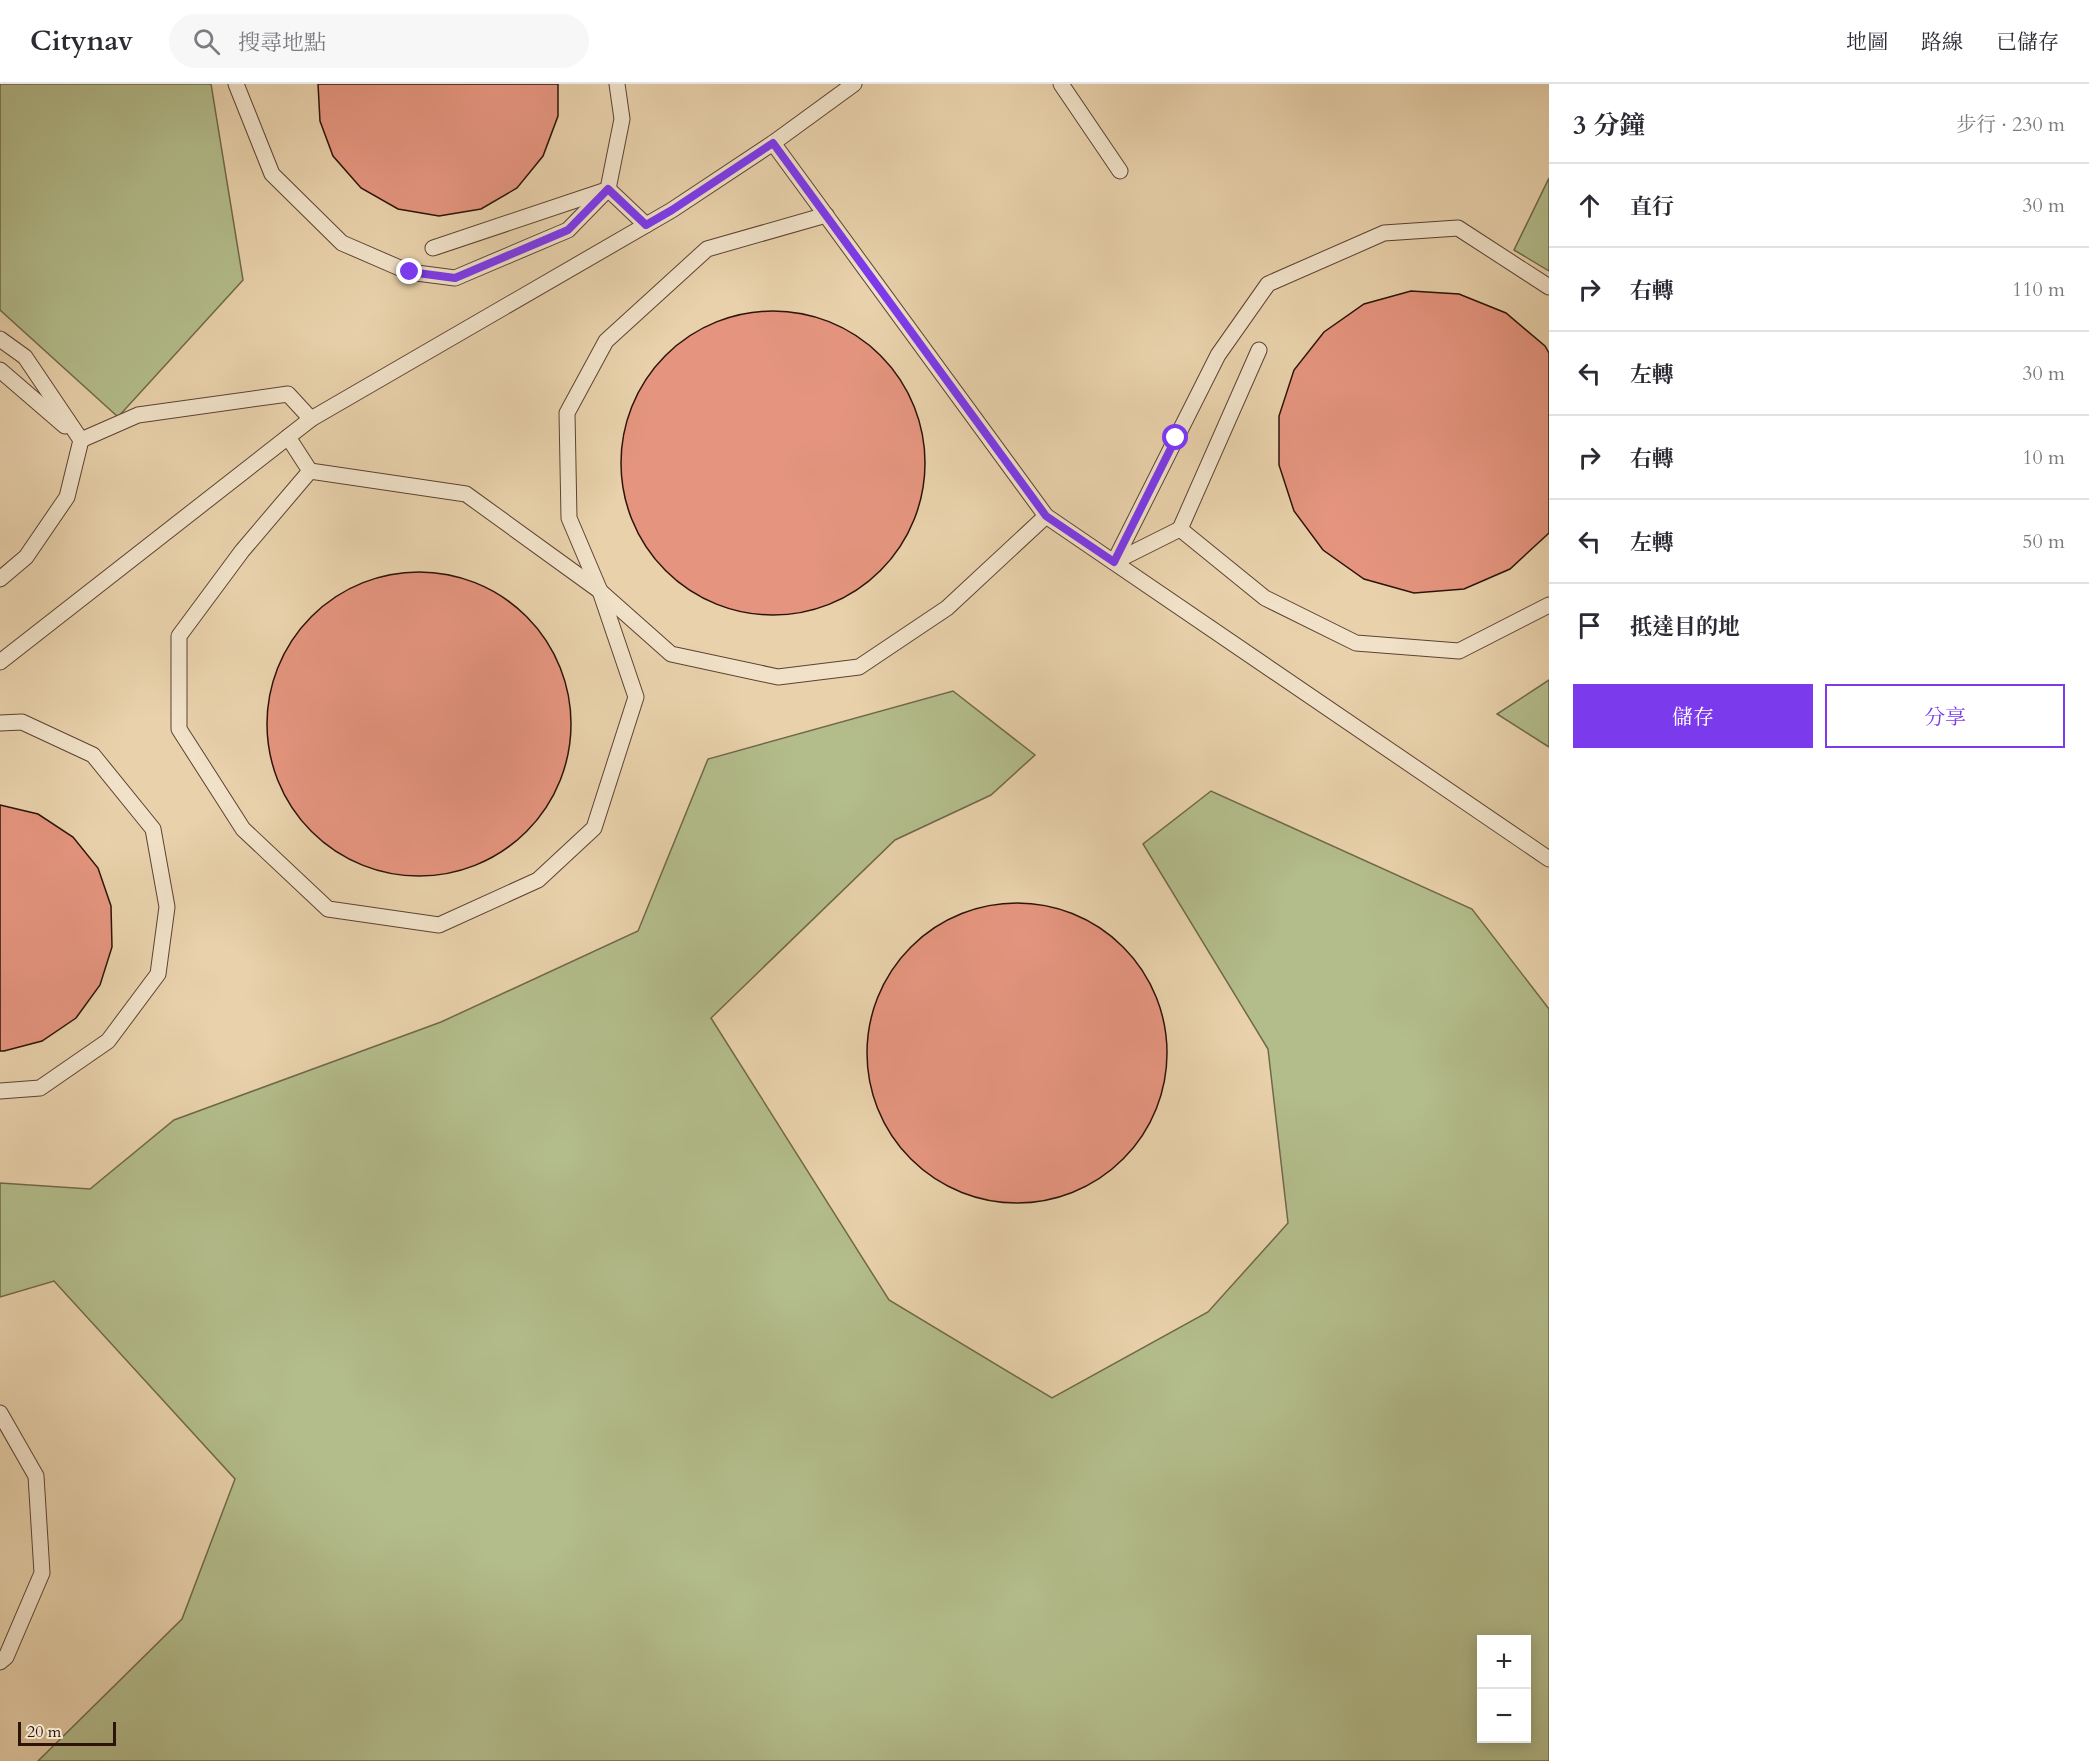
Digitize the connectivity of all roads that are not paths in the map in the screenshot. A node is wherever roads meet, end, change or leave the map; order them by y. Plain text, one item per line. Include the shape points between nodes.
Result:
1 (236, 84) edge
2 (617, 84) edge
3 (854, 84) edge
4 (1061, 84) edge
5 (773, 143) junction
6 (1120, 171) dead end
7 (608, 189) junction
8 (825, 215) junction
9 (646, 225) junction
10 (433, 248) dead end
11 (1549, 287) edge
12 (0, 339) edge
13 (1260, 350) dead end
14 (0, 370) edge
15 (311, 419) junction
16 (288, 436) junction
17 (81, 440) junction
18 (310, 471) junction
19 (1046, 516) junction
20 (1180, 529) junction
21 (1114, 562) junction
22 (0, 579) edge
23 (600, 591) junction
24 (1549, 605) edge
25 (0, 662) edge
26 (0, 723) edge
27 (1549, 859) edge
28 (0, 1091) edge
29 (0, 1413) edge
30 (0, 1662) edge

1 - 7 lane via 272,174 342,243 410,272 455,278 568,230
2 - 7 lane via 622,119
3 - 5 lane
4 - 6 lane
5 - 8 lane
5 - 9 lane
7 - 9 lane
7 - 10 lane
8 - 19 lane
8 - 23 lane via 707,249 606,341 567,413 569,518
9 - 15 lane
11 - 21 lane via 1458,228 1384,233 1268,284 1218,355
12 - 17 lane via 25,357
13 - 20 lane
14 - 17 lane
15 - 16 lane
15 - 17 lane via 288,394 138,415
16 - 18 lane
16 - 25 lane
17 - 22 lane via 67,497 26,557
18 - 23 lane via 466,494
18 - 23 lane via 242,551 179,636 179,729 243,829 328,909 439,925 538,880 594,828 636,697
19 - 21 lane
19 - 23 lane via 947,608 859,667 778,677 671,654
20 - 21 lane
20 - 24 lane via 1265,598 1356,643 1459,651
21 - 27 lane
26 - 28 lane via 22,722 93,755 153,829 167,907 158,974 108,1041 40,1088
29 - 30 lane via 36,1476 42,1573 6,1657

